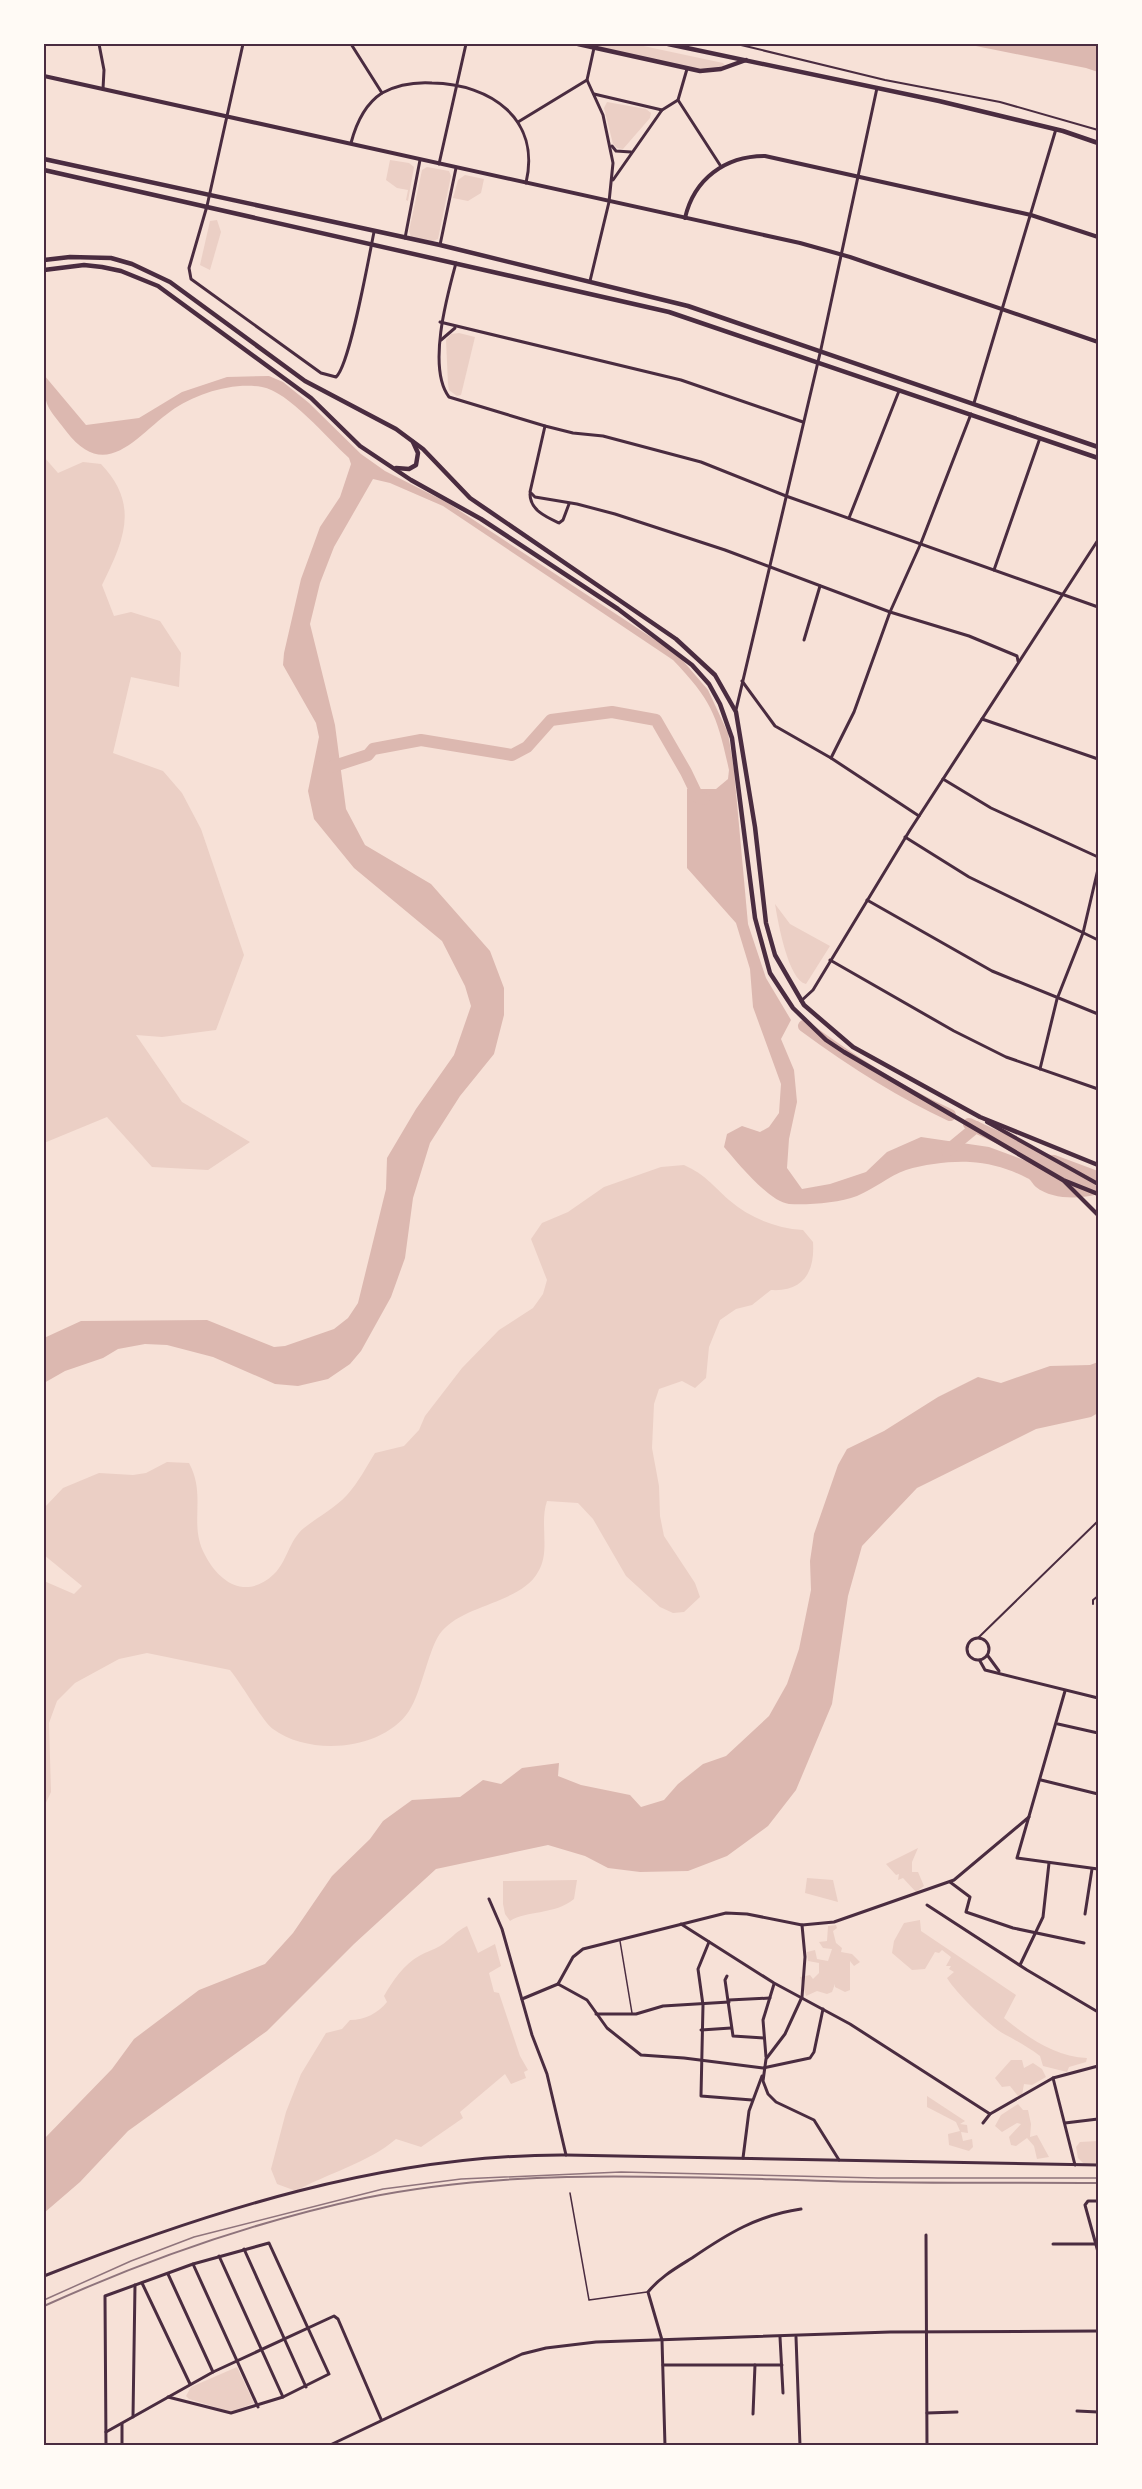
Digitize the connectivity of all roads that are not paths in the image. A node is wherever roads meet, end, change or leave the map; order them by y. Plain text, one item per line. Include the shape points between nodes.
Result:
1 (99, 44) edge
2 (243, 44) edge
3 (351, 44) edge
4 (466, 44) edge
5 (578, 44) edge
6 (668, 44) edge
7 (715, 44) edge
8 (594, 48) junction
9 (746, 60) junction
10 (687, 69) junction
11 (44, 76) edge
12 (587, 80) junction
13 (457, 85) junction
14 (877, 88) junction
15 (103, 90) junction
16 (383, 93) junction
17 (594, 94) junction
18 (678, 100) junction
19 (662, 110) junction
20 (228, 117) junction
21 (518, 122) junction
22 (1056, 129) junction
23 (1098, 130) edge
24 (351, 143) junction
25 (1098, 143) edge
26 (611, 144) junction
27 (631, 152) junction
28 (44, 159) edge
29 (420, 160) junction
30 (439, 164) junction
31 (720, 165) junction
32 (456, 168) junction
33 (44, 170) edge
34 (858, 175) junction
35 (612, 181) junction
36 (526, 183) junction
37 (210, 195) junction
38 (609, 202) junction
39 (207, 206) junction
40 (1031, 214) junction
41 (685, 218) junction
42 (374, 232) junction
43 (1098, 237) edge
44 (405, 238) junction
45 (372, 244) junction
46 (440, 245) junction
47 (841, 254) junction
48 (44, 260) edge
49 (456, 263) junction
50 (44, 270) edge
51 (590, 281) junction
52 (1002, 308) junction
53 (440, 322) junction
54 (456, 328) junction
55 (441, 340) junction
56 (1098, 342) edge
57 (820, 350) junction
58 (817, 362) junction
59 (900, 390) junction
60 (974, 403) junction
61 (971, 414) junction
62 (803, 422) junction
63 (545, 426) junction
64 (1040, 438) junction
65 (412, 441) junction
66 (1098, 447) edge
67 (1098, 458) edge
68 (393, 468) junction
69 (530, 492) junction
70 (786, 496) junction
71 (570, 503) junction
72 (849, 518) junction
73 (1098, 540) edge
74 (921, 543) junction
75 (768, 567) junction
76 (994, 570) junction
77 (820, 586) junction
78 (1064, 595) junction
79 (1098, 607) edge
80 (890, 612) junction
81 (804, 640) dead end
82 (1022, 654) junction
83 (1017, 656) junction
84 (1018, 661) junction
85 (742, 681) junction
86 (736, 712) junction
87 (982, 719) junction
88 (831, 758) junction
89 (1098, 759) edge
90 (943, 779) junction
91 (919, 816) junction
92 (905, 837) junction
93 (1098, 857) edge
94 (1098, 869) edge
95 (867, 900) junction
96 (1083, 933) junction
97 (1098, 940) edge
98 (830, 960) junction
99 (1057, 999) junction
100 (801, 1001) junction
101 (1098, 1014) edge
102 (1040, 1069) junction
103 (1098, 1089) edge
104 (980, 1118) junction
105 (1098, 1165) edge
106 (1063, 1180) junction
107 (1098, 1184) edge
108 (1098, 1194) edge
109 (1098, 1215) edge
110 (1098, 1521) edge
111 (1098, 1596) edge
112 (1093, 1604) dead end
113 (978, 1638) junction
114 (988, 1656) junction
115 (980, 1661) junction
116 (999, 1671) junction
117 (1065, 1691) junction
118 (1098, 1698) edge
119 (1058, 1724) junction
120 (1098, 1733) edge
121 (1041, 1780) junction
122 (1098, 1794) edge
123 (1029, 1817) junction
124 (1049, 1863) junction
125 (1092, 1869) junction
126 (1098, 1869) edge
127 (950, 1882) junction
128 (489, 1899) dead end
129 (927, 1905) dead end
130 (1085, 1914) dead end
131 (681, 1924) junction
132 (802, 1925) junction
133 (1037, 1933) junction
134 (620, 1940) junction
135 (709, 1942) junction
136 (1084, 1943) dead end
137 (1020, 1965) junction
138 (727, 1976) dead end
139 (774, 1983) junction
140 (558, 1984) junction
141 (802, 1997) junction
142 (770, 1998) junction
143 (522, 1999) junction
144 (729, 2001) junction
145 (703, 2005) junction
146 (823, 2008) junction
147 (1098, 2012) edge
148 (596, 2014) junction
149 (632, 2014) junction
150 (731, 2028) junction
151 (701, 2030) junction
152 (764, 2038) junction
153 (700, 2059) junction
154 (766, 2059) junction
155 (1098, 2066) edge
156 (763, 2068) junction
157 (762, 2076) junction
158 (1053, 2078) junction
159 (752, 2100) junction
160 (990, 2114) junction
161 (1098, 2119) edge
162 (983, 2123) dead end
163 (1064, 2123) junction
164 (566, 2155) junction
165 (744, 2158) junction
166 (839, 2160) junction
167 (1075, 2165) junction
168 (1098, 2165) edge
169 (570, 2193) dead end
170 (1098, 2201) edge
171 (801, 2209) dead end
172 (926, 2235) dead end
173 (1053, 2244) dead end
174 (1096, 2244) junction
175 (243, 2248) junction
176 (1098, 2252) edge
177 (219, 2256) junction
178 (194, 2264) junction
179 (168, 2274) junction
180 (44, 2276) edge
181 (142, 2282) junction
182 (135, 2285) junction
183 (648, 2292) junction
184 (309, 2327) junction
185 (1098, 2331) edge
186 (927, 2332) junction
187 (780, 2337) junction
188 (796, 2337) junction
189 (284, 2338) junction
190 (662, 2340) junction
191 (261, 2348) junction
192 (237, 2360) junction
193 (755, 2364) junction
194 (663, 2365) junction
195 (782, 2365) junction
196 (213, 2372) junction
197 (190, 2384) junction
198 (306, 2387) junction
199 (783, 2393) dead end
200 (168, 2397) junction
201 (283, 2397) junction
202 (258, 2407) junction
203 (1077, 2411) dead end
204 (957, 2412) dead end
205 (1098, 2412) edge
206 (927, 2413) junction
207 (753, 2414) dead end
208 (132, 2417) junction
209 (381, 2420) junction
210 (122, 2424) junction
211 (106, 2432) junction
212 (106, 2445) edge
213 (122, 2445) edge
214 (328, 2445) edge
215 (664, 2445) edge
216 (800, 2445) edge
217 (927, 2445) edge

1 - 15 street via 105,70
2 - 20 street
3 - 16 street
4 - 13 street
5 - 8 main road
6 - 9 main road
7 - 23 street via 741,45 885,80 1000,102
8 - 10 main road
8 - 12 street
9 - 10 main road via 721,69
9 - 14 main road
10 - 18 street
11 - 15 main road
12 - 17 street
12 - 21 street
13 - 16 street via 421,82
13 - 21 street via 495,99
13 - 30 street
14 - 22 main road
14 - 34 street
15 - 20 main road
16 - 24 street via 362,115
17 - 19 street
17 - 26 street
18 - 19 street
18 - 31 street
19 - 27 street
20 - 24 main road
20 - 37 street
21 - 36 street via 531,163
22 - 25 main road
22 - 40 street
24 - 29 main road
26 - 27 street via 616,151
26 - 35 street
27 - 35 street
28 - 37 main road
29 - 30 main road
29 - 44 street
30 - 32 main road
31 - 34 main road via 744,157 765,156
31 - 41 main road via 694,194
32 - 36 main road
32 - 46 street
33 - 39 main road
34 - 40 main road
34 - 47 street
35 - 38 street
36 - 38 main road
37 - 39 street
37 - 42 main road
38 - 41 main road
38 - 51 street
39 - 45 main road
39 - 45 street via 189,268 191,279 321,373 336,376 342,372
40 - 43 main road
40 - 52 street
41 - 47 main road
42 - 44 main road
42 - 45 street
44 - 46 main road
45 - 49 main road
46 - 51 main road
47 - 52 main road
47 - 57 street
48 - 65 main road via 111,258 151,272 304,381 379,418
49 - 53 street
49 - 58 main road via 669,312
50 - 68 main road via 76,266 121,271 158,286 311,398 360,446
51 - 57 main road via 688,306
52 - 56 main road
52 - 60 street
53 - 54 street
53 - 55 street
54 - 55 street
54 - 62 street via 681,380
55 - 63 street via 442,381 449,397
57 - 58 street
57 - 60 main road
58 - 59 main road
58 - 62 street
59 - 61 main road
59 - 72 street
60 - 66 main road
61 - 64 main road
61 - 74 street
62 - 70 street
63 - 69 street
63 - 70 street via 666,451
64 - 67 main road
64 - 76 street
65 - 68 main road via 418,453 416,465 409,469
65 - 86 main road via 470,498 676,639 715,675
68 - 106 main road via 481,519 618,609 681,654 701,674 720,704 732,738 754,918 770,974 786,999 826,1040 844,1052
69 - 71 street via 535,497
69 - 71 street via 535,509 559,523
70 - 72 street
70 - 75 street
71 - 75 street via 615,513
72 - 74 street
73 - 78 street
74 - 76 street
74 - 80 street
75 - 77 street
75 - 85 street
76 - 78 street
77 - 80 street
77 - 81 street
78 - 79 street
78 - 82 street
80 - 83 street via 969,636
80 - 88 street via 854,712
82 - 83 street
82 - 84 street
83 - 84 street
84 - 87 street
85 - 86 street
85 - 88 street via 771,722
86 - 100 main road via 766,923 775,955
87 - 89 street
87 - 90 street
88 - 91 street
90 - 91 street
90 - 93 street via 991,808
91 - 92 street
92 - 95 street
92 - 96 street via 969,877
94 - 96 street
95 - 98 street
95 - 99 street via 992,971
96 - 97 street
96 - 99 street
98 - 100 street via 813,990
98 - 102 street via 954,1031
99 - 101 street
99 - 102 street
100 - 104 main road via 853,1047
102 - 103 street
104 - 105 main road
104 - 107 main road
106 - 108 main road
106 - 109 main road
110 - 113 street
111 - 112 street
113 - 114 street via 987,1642
113 - 115 street via 969,1643 967,1651 971,1658
114 - 115 street
114 - 116 street
115 - 116 street via 985,1670
116 - 117 street
117 - 118 street
117 - 119 street
119 - 120 street
119 - 121 street
121 - 122 street
121 - 123 street
123 - 124 street via 1017,1857
123 - 127 street
124 - 125 street
124 - 133 street via 1043,1917
125 - 126 street
125 - 130 street
127 - 132 street via 834,1922
127 - 133 street via 970,1897 966,1912
128 - 143 street
129 - 137 street
131 - 132 street via 737,1913
131 - 134 street
131 - 135 street
132 - 141 street
133 - 136 street
133 - 137 street
134 - 140 street via 583,1949
134 - 149 lane
135 - 139 street
135 - 145 street via 698,1969
137 - 147 street
138 - 144 street
139 - 141 street
139 - 142 street
140 - 143 street
140 - 148 street via 587,2000
141 - 146 street
141 - 154 street via 785,2034
142 - 144 street
142 - 152 street via 763,2020
143 - 164 street via 547,2074
144 - 145 street
144 - 150 street
145 - 149 street via 663,2006
145 - 151 street
146 - 156 street via 810,2058
146 - 160 street
148 - 149 street
148 - 153 street via 641,2055
150 - 151 street
150 - 152 street via 733,2037
151 - 153 street
152 - 154 street
153 - 156 street
153 - 159 street via 701,2096
154 - 156 street
155 - 158 street
156 - 157 street
157 - 159 street
157 - 166 street via 771,2098 814,2120
158 - 160 street
158 - 163 street
159 - 165 street
160 - 162 street
161 - 163 street
163 - 167 street
164 - 165 street
164 - 180 street via 435,2164 263,2199
165 - 166 street
166 - 167 street
167 - 168 street
169 - 183 lane via 589,2300
170 - 174 street via 1085,2203
171 - 183 street via 764,2216 736,2229 664,2276
172 - 186 street
173 - 174 street
174 - 176 street
175 - 177 street
175 - 184 street via 265,2243 270,2246
175 - 189 street
177 - 178 street
177 - 191 street
178 - 179 street
178 - 192 street
179 - 181 street
179 - 196 street
181 - 182 street
181 - 197 street
182 - 208 street
182 - 211 street via 105,2297
183 - 190 street
184 - 189 street
184 - 198 street via 330,2372
184 - 209 street via 337,2317
185 - 186 street
186 - 188 street
186 - 206 street
187 - 188 street
187 - 190 street
187 - 195 street
188 - 216 street
189 - 191 street
189 - 198 street
190 - 194 street
190 - 209 street via 589,2342 522,2354
191 - 192 street
191 - 201 street
192 - 196 street
192 - 202 street
193 - 194 street
193 - 195 street
193 - 207 street
194 - 215 street
195 - 199 street
196 - 197 street
197 - 200 street
198 - 201 street
200 - 202 street via 226,2413
200 - 208 street
201 - 202 street
203 - 205 street
204 - 206 street
206 - 217 street
208 - 210 street
209 - 214 street
210 - 211 street
210 - 213 street
211 - 212 street

